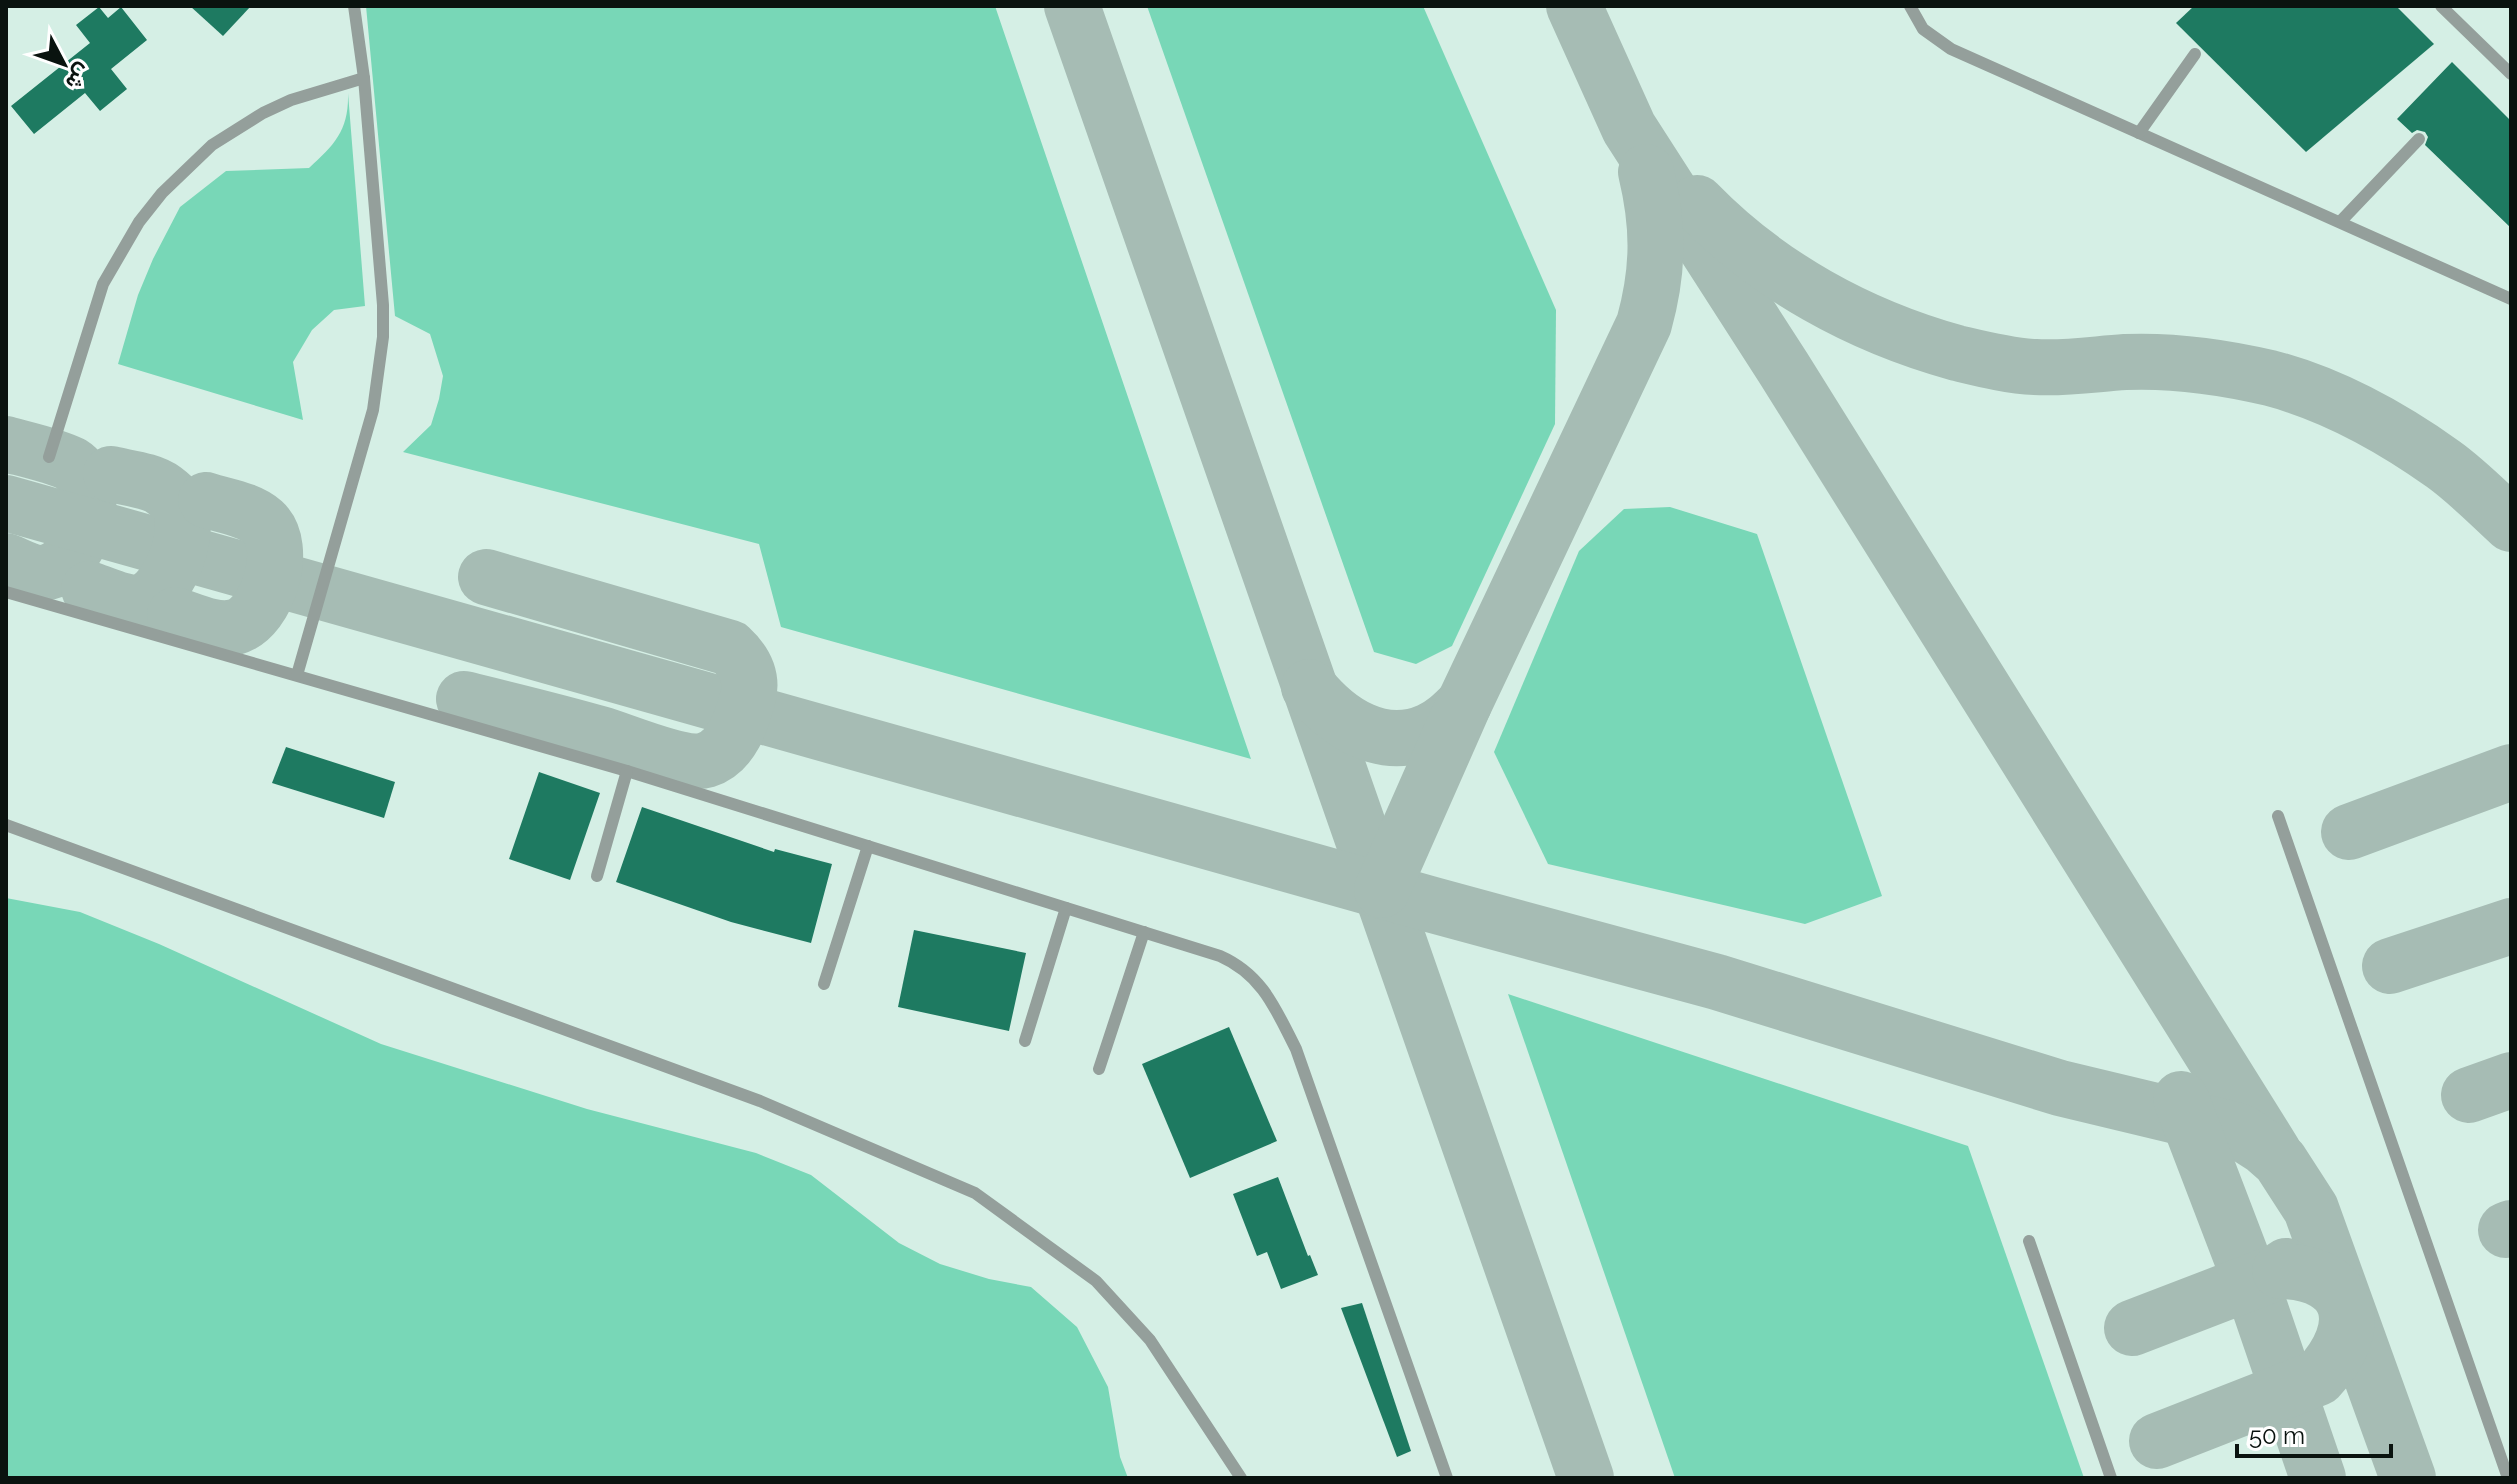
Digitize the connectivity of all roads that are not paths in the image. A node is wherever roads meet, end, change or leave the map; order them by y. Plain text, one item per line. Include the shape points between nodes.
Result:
1 (354, 6) edge
2 (1910, 6) edge
3 (2441, 6) edge
4 (2195, 54) dead end
5 (2511, 74) edge
6 (364, 78) junction
7 (2139, 133) junction
8 (2419, 139) dead end
9 (2340, 222) junction
10 (2511, 299) edge
11 (49, 457) dead end
12 (6, 592) edge
13 (297, 675) junction
14 (627, 771) junction
15 (2278, 816) dead end
16 (6, 825) edge
17 (868, 846) junction
18 (597, 876) dead end
19 (1066, 908) junction
20 (1144, 932) junction
21 (824, 984) dead end
22 (1025, 1041) dead end
23 (1099, 1069) dead end
24 (2029, 1241) dead end
25 (1241, 1478) edge
26 (1447, 1478) edge
27 (2111, 1478) edge
28 (2508, 1478) edge

1 - 6 lane
2 - 7 lane via 1936,41
3 - 5 lane
4 - 7 lane
6 - 11 lane via 263,113 212,145 162,193 103,284
6 - 13 lane via 383,305 379,374
7 - 9 lane
8 - 9 lane
9 - 10 lane
12 - 13 lane
13 - 14 lane
14 - 17 lane
14 - 18 lane
15 - 28 lane
16 - 25 lane via 760,1101 975,1193 1096,1281 1150,1340
17 - 19 lane
17 - 21 lane
19 - 20 lane
19 - 22 lane
20 - 23 lane
20 - 26 lane via 1235,963 1269,996 1296,1049
24 - 27 lane

